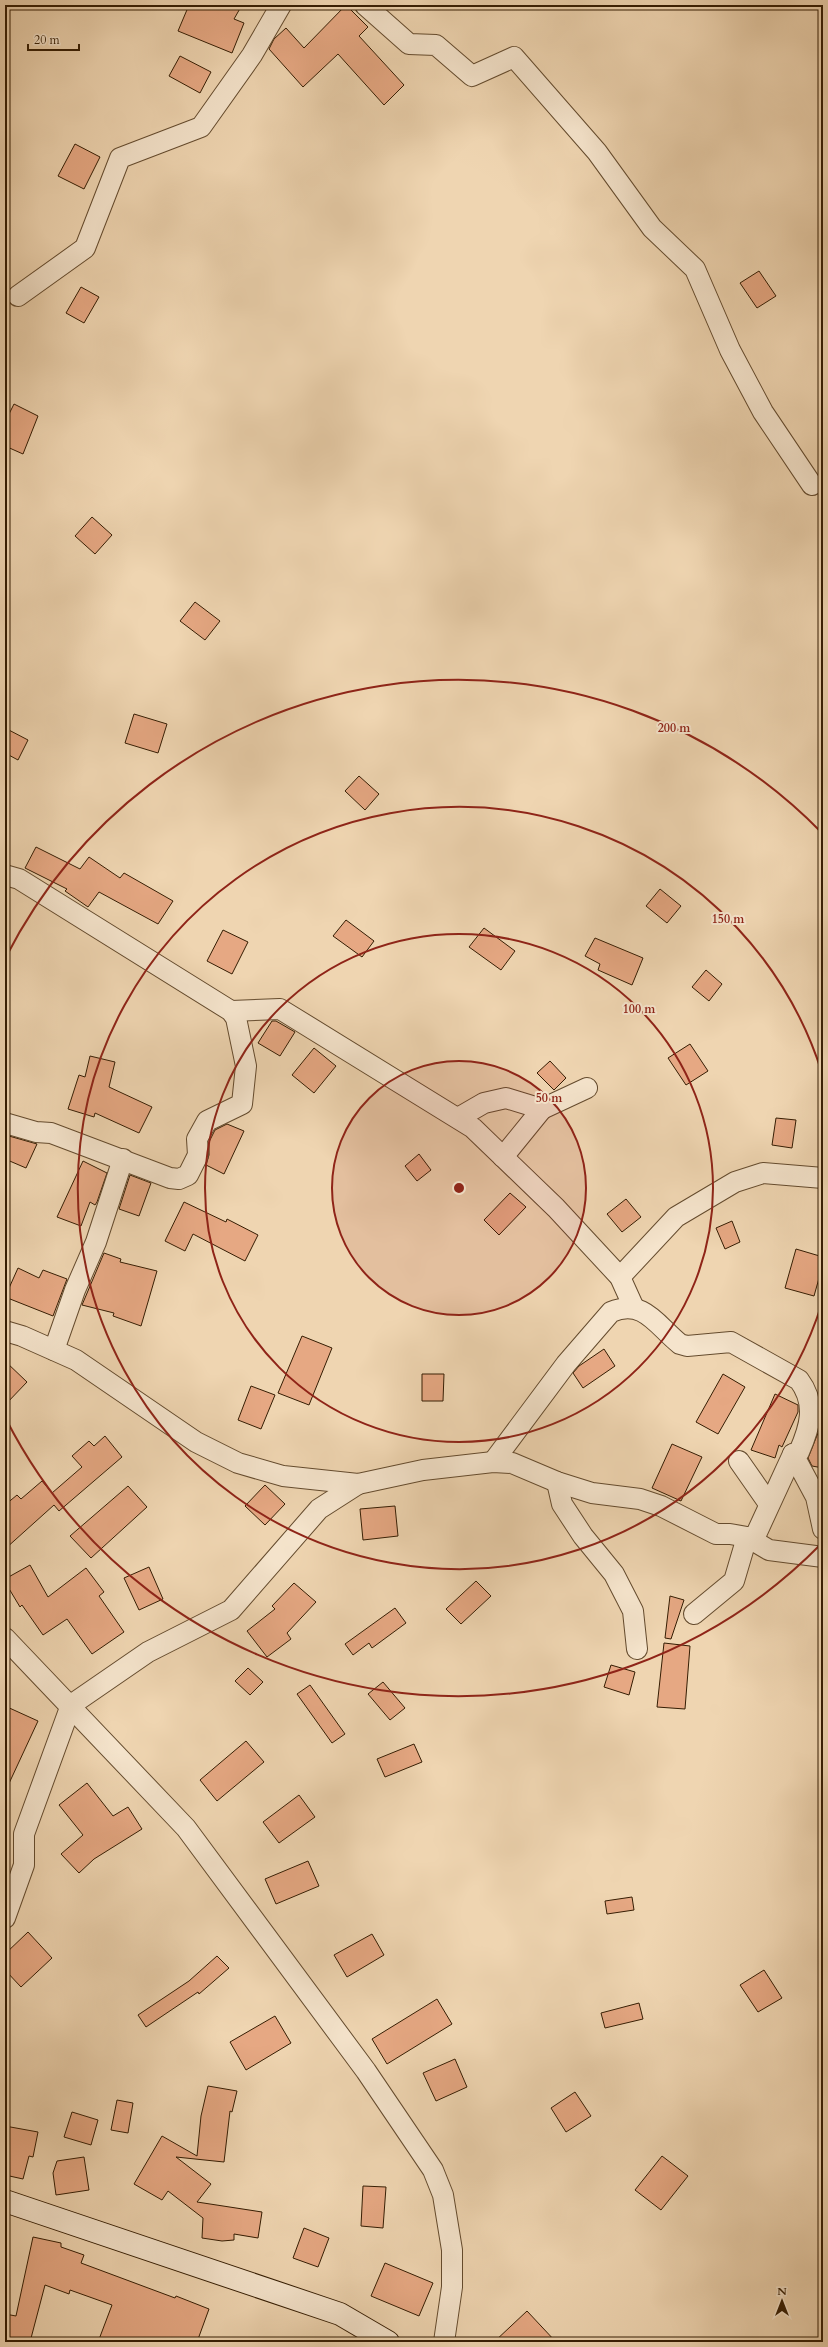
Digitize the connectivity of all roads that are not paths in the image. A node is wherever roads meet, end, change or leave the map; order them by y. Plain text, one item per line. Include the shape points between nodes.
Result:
1 (281, 5) edge
2 (365, 5) edge
3 (18, 296) dead end
4 (812, 485) dead end
5 (5, 875) edge
6 (231, 1011) junction
7 (587, 1088) dead end
8 (542, 1110) junction
9 (458, 1118) junction
10 (5, 1124) edge
11 (503, 1157) junction
12 (123, 1159) junction
13 (823, 1178) edge
14 (620, 1277) junction
15 (634, 1308) junction
16 (5, 1331) edge
17 (54, 1350) junction
18 (793, 1454) junction
19 (739, 1461) dead end
20 (493, 1462) junction
21 (315, 1480) junction
22 (557, 1482) junction
23 (358, 1484) junction
24 (769, 1504) junction
25 (319, 1510) junction
26 (823, 1529) edge
27 (750, 1539) junction
28 (823, 1557) edge
29 (694, 1614) dead end
30 (5, 1638) edge
31 (638, 1649) dead end
32 (71, 1706) junction
33 (5, 1918) edge
34 (5, 2200) edge
35 (388, 2342) edge
36 (444, 2342) edge

1 - 3 street via 252,55 200,127 120,158 85,248
2 - 4 street via 409,44 436,45 472,76 514,56 597,152 652,228 695,269 730,350 763,412
5 - 6 street via 19,880
6 - 9 street via 280,1009
6 - 12 street via 236,1018 246,1066 242,1104 207,1121 197,1139 198,1155 188,1175 179,1179 170,1178
7 - 8 street
8 - 9 street via 506,1098 484,1103
8 - 11 street
9 - 11 street via 474,1128
10 - 12 street via 51,1133
11 - 14 street via 556,1208
12 - 17 street via 96,1242 75,1290
13 - 14 street via 763,1173 735,1182 676,1217
14 - 15 street
15 - 18 street via 645,1312 680,1344 687,1346 731,1342 799,1380 806,1389 811,1418 799,1452
15 - 20 street via 619,1308 611,1312 561,1370
16 - 17 street
17 - 21 street via 76,1360 196,1442 238,1463 283,1476
18 - 24 street via 778,1490
18 - 26 street via 816,1497
19 - 24 street
20 - 22 street via 512,1463
20 - 23 street via 422,1470
21 - 23 street
21 - 25 street
22 - 27 street via 592,1493 640,1499 661,1506 716,1534 730,1534
22 - 31 street via 562,1504 583,1536 614,1574 633,1611
23 - 25 street
24 - 27 street
25 - 32 street via 231,1610 148,1652
27 - 28 street via 769,1550
27 - 29 street via 734,1580
30 - 32 street
32 - 33 street via 24,1834 24,1865
32 - 36 street via 186,1828 366,2071 433,2170 443,2195 452,2250 452,2287
34 - 35 main road via 340,2314

